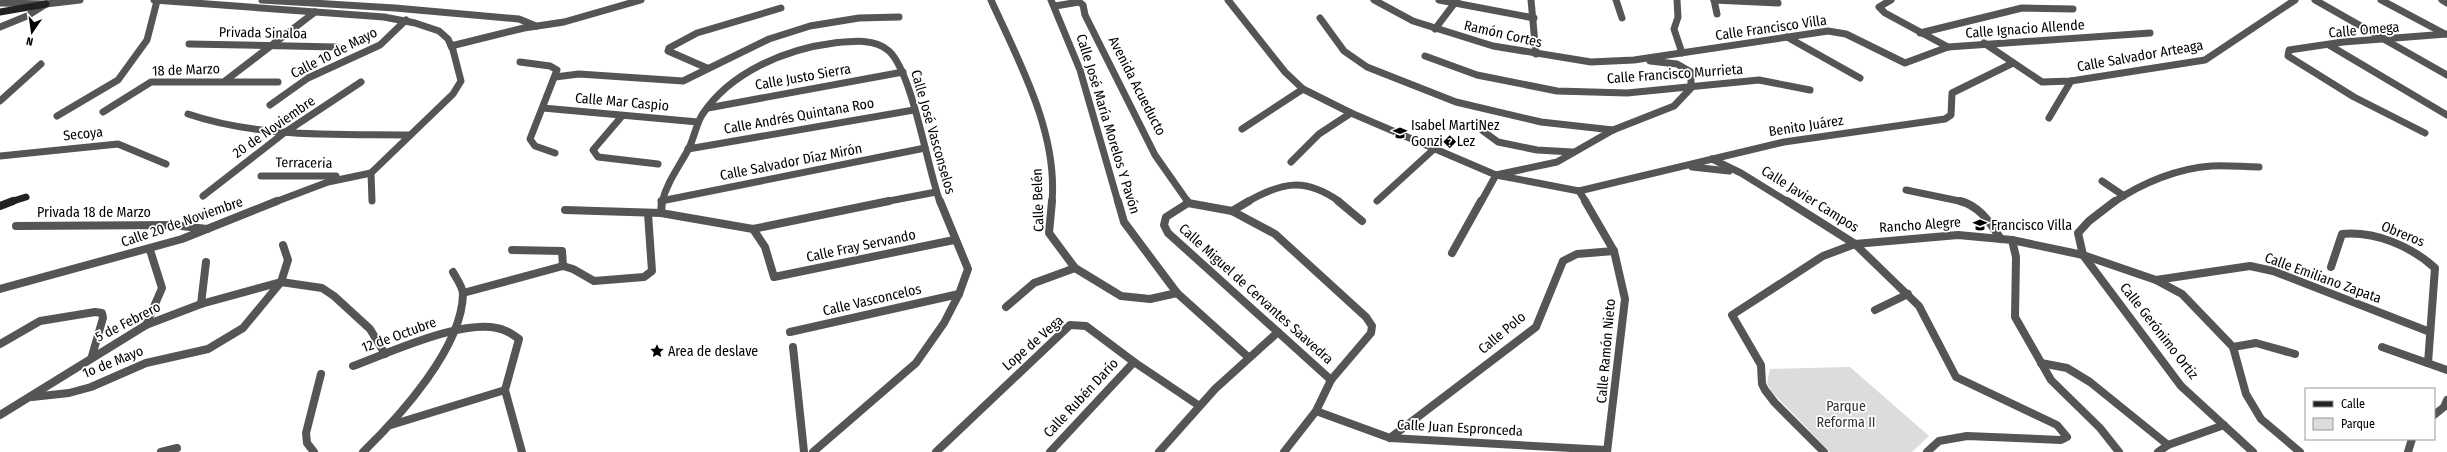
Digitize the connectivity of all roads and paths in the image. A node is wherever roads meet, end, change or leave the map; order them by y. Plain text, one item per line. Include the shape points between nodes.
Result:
1 (80, 0) edge
2 (154, 0) edge
3 (157, 0) edge
4 (262, 0) edge
5 (642, 0) edge
6 (991, 0) edge
7 (1228, 0) edge
8 (1374, 0) edge
9 (1439, 0) edge
10 (1531, 0) edge
11 (1616, 0) edge
12 (1677, 0) edge
13 (1714, 0) edge
14 (1891, 0) edge
15 (2295, 0) edge
16 (2316, 0) edge
17 (2380, 0) edge
18 (2442, 0) edge
19 (1457, 1) edge
20 (0, 3) edge
21 (1053, 3) edge
22 (2447, 3) edge
23 (46, 4) junction
24 (1778, 4) dead end
25 (321, 5) junction
26 (395, 8) junction
27 (781, 8) dead end
28 (2073, 8) dead end
29 (0, 12) edge
30 (314, 12) junction
31 (1717, 14) dead end
32 (384, 17) junction
33 (899, 17) dead end
34 (1320, 18) dead end
35 (1534, 18) junction
36 (1622, 18) dead end
37 (406, 20) junction
38 (536, 26) junction
39 (0, 27) edge
40 (1435, 29) junction
41 (1920, 33) junction
42 (2150, 33) dead end
43 (2446, 35) edge
44 (1787, 38) junction
45 (2386, 40) junction
46 (1984, 43) junction
47 (189, 44) dead end
48 (2329, 45) junction
49 (271, 46) junction
50 (451, 46) junction
51 (336, 47) dead end
52 (1948, 47) junction
53 (1682, 53) junction
54 (1536, 54) junction
55 (1425, 56) dead end
56 (1634, 60) junction
57 (520, 62) dead end
58 (1905, 63) joint
59 (2013, 63) junction
60 (41, 64) dead end
61 (707, 68) junction
62 (903, 72) junction
63 (2447, 75) edge
64 (555, 77) junction
65 (1860, 78) dead end
66 (226, 81) junction
67 (2071, 81) junction
68 (278, 82) dead end
69 (361, 82) dead end
70 (1691, 88) junction
71 (1302, 89) junction
72 (1810, 90) dead end
73 (0, 101) edge
74 (270, 105) dead end
75 (543, 108) junction
76 (708, 108) junction
77 (914, 110) junction
78 (103, 112) dead end
79 (1351, 113) junction
80 (188, 114) dead end
81 (2447, 115) edge
82 (57, 116) dead end
83 (622, 116) junction
84 (2049, 118) dead end
85 (698, 122) junction
86 (1242, 130) dead end
87 (1613, 130) junction
88 (1483, 131) dead end
89 (284, 133) junction
90 (2425, 133) dead end
91 (410, 135) junction
92 (925, 148) junction
93 (688, 149) junction
94 (1434, 149) junction
95 (1572, 152) junction
96 (555, 153) dead end
97 (0, 156) edge
98 (1712, 159) junction
99 (1291, 162) dead end
100 (166, 164) dead end
101 (658, 164) dead end
102 (1682, 167) junction
103 (2259, 167) dead end
104 (371, 173) junction
105 (1741, 173) junction
106 (1496, 175) junction
107 (261, 176) dead end
108 (346, 176) junction
109 (2102, 181) dead end
110 (1906, 190) dead end
111 (1579, 191) junction
112 (936, 192) junction
113 (203, 196) dead end
114 (2124, 196) junction
115 (26, 197) dead end
116 (372, 201) dead end
117 (661, 201) junction
118 (1377, 201) dead end
119 (1188, 202) junction
120 (1, 205) edge
121 (565, 210) dead end
122 (1232, 211) junction
123 (661, 213) junction
124 (648, 214) junction
125 (1362, 221) dead end
126 (16, 226) dead end
127 (210, 229) junction
128 (753, 229) junction
129 (2001, 239) junction
130 (954, 240) junction
131 (2012, 240) junction
132 (1855, 244) junction
133 (283, 245) dead end
134 (150, 250) junction
135 (512, 250) dead end
136 (1614, 251) junction
137 (1452, 252) dead end
138 (2083, 255) junction
139 (206, 262) dead end
140 (563, 266) junction
141 (2331, 266) dead end
142 (1075, 268) junction
143 (453, 272) dead end
144 (2156, 280) junction
145 (281, 282) junction
146 (0, 289) edge
147 (463, 293) junction
148 (959, 294) junction
149 (1177, 294) junction
150 (1908, 294) junction
151 (201, 304) junction
152 (1006, 307) dead end
153 (1875, 310) dead end
154 (146, 325) junction
155 (454, 329) junction
156 (790, 332) dead end
157 (1278, 332) junction
158 (2430, 332) junction
159 (0, 344) edge
160 (793, 347) dead end
161 (2233, 347) junction
162 (2382, 347) dead end
163 (385, 354) junction
164 (2295, 354) dead end
165 (92, 356) junction
166 (1246, 356) junction
167 (1134, 362) junction
168 (2041, 363) junction
169 (2428, 363) junction
170 (353, 366) dead end
171 (2447, 370) edge
172 (321, 374) dead end
173 (1331, 380) junction
174 (505, 390) junction
175 (29, 398) junction
176 (2447, 400) edge
177 (1198, 405) junction
178 (1316, 411) junction
179 (2435, 414) edge
180 (0, 415) edge
181 (391, 425) junction
182 (2224, 425) junction
183 (1390, 438) junction
184 (2412, 440) edge
185 (177, 448) dead end
186 (2162, 450) edge
187 (1607, 451) edge
188 (161, 452) edge
189 (314, 452) edge
190 (363, 452) edge
191 (522, 452) edge
192 (804, 452) edge
193 (813, 452) edge
194 (936, 452) edge
195 (1050, 452) edge
196 (1158, 452) edge
197 (1284, 452) edge
198 (1824, 452) edge
199 (1927, 452) edge
200 (2119, 452) edge
201 (2253, 452) edge
202 (2300, 452) edge
203 (2408, 452) edge

1 - 23 street
2 - 3 street
3 - 30 street
3 - 82 street via 147,40 118,80
4 - 25 street
5 - 38 street via 564,22
6 - 142 street, Calle Belén via 1038,105 1045,130 1053,190 1049,233
7 - 71 street via 1285,72
8 - 40 street, Ramón Cortes via 1413,21
9 - 19 street, Ramón Cortes
10 - 35 street
11 - 36 street
12 - 53 street via 1678,17 1674,29
13 - 24 street
13 - 31 street
14 - 41 street via 1879,7 1884,13
15 - 67 street, Calle Salvador Arteaga via 2205,60
16 - 45 street
17 - 43 street
18 - 22 street
19 - 35 street, Ramón Cortes
19 - 40 street
20 - 23 street
21 - 119 street, Avenida Acueducto via 1079,2 1083,5 1085,16 1156,155
21 - 149 street, Calle José María Morelos Y Pavón via 1080,70 1124,222
23 - 29 street
23 - 39 street via 27,16
25 - 26 street
25 - 30 street
26 - 32 street
26 - 38 street via 519,19
27 - 61 street via 697,33 669,48 668,51
28 - 41 street via 2022,8
30 - 32 street
30 - 49 street
32 - 37 street
33 - 61 street via 859,18 810,26 769,39
34 - 87 street via 1344,51 1367,67 1456,102 1541,122
35 - 54 street
37 - 50 street via 444,34
37 - 74 street, Calle 10 de Mayo via 380,45 308,78
38 - 50 street
40 - 54 street, Ramón Cortes via 1493,46
41 - 52 street
42 - 46 street, Calle Ignacio Allende
43 - 45 street, Calle Omega
44 - 53 street, Calle Francisco Villa
44 - 58 street, Calle Francisco Villa via 1838,31
44 - 65 street
45 - 48 street, Calle Omega
45 - 63 street
46 - 52 street, Calle Ignacio Allende
46 - 59 street, Calle Salvador Arteaga
47 - 49 street, Privada Sinaloa
48 - 81 street
48 - 90 street, Calle Omega via 2289,50 2288,56 2354,97
49 - 51 street, Privada Sinaloa
49 - 66 street
50 - 91 street via 461,81 453,94
52 - 58 street, Calle Ignacio Allende
53 - 56 street, Calle Francisco Villa
54 - 56 street, Ramón Cortes via 1591,62
55 - 70 street, Calle Francisco Murrieta via 1477,75 1557,91 1627,93
56 - 70 street via 1670,62 1685,67 1691,72
57 - 64 street via 550,66 557,70
59 - 67 street, Calle Salvador Arteaga via 2042,82
59 - 98 street, Benito Juárez via 1952,93 1951,115 1945,119 1784,142
60 - 73 street
61 - 64 street via 683,81 579,74
62 - 76 street, Calle Justo Sierra
62 - 76 street, Calle José Vasconselos via 894,55 876,44 852,42 803,48 779,56 727,88
62 - 77 street, Calle José Vasconselos
64 - 75 street
66 - 68 street, 18 de Marzo
66 - 78 street, 18 de Marzo via 151,82
67 - 84 street
69 - 89 street, 20 de Noviembre
70 - 72 street, Calle Francisco Murrieta via 1759,80
70 - 87 street via 1674,106
71 - 79 street
71 - 86 street
75 - 83 street, Calle Mar Caspio
75 - 96 street via 530,139 535,146
76 - 85 street, Calle José Vasconselos
77 - 92 street, Calle José Vasconselos
77 - 93 street, Calle Andrés Quintana Roo
79 - 94 street
79 - 99 street via 1319,134
80 - 89 street via 218,124
83 - 85 street, Calle Mar Caspio
83 - 101 street via 593,150 594,154 598,157
85 - 93 street, Calle José Vasconselos
87 - 95 street
88 - 95 street via 1498,142 1537,150
89 - 91 street
89 - 113 street, 20 de Noviembre
91 - 104 street
92 - 112 street, Calle José Vasconselos
92 - 117 street, Calle Salvador Díaz Mirón
93 - 117 street, Calle José Vasconselos via 676,167
94 - 106 street
94 - 118 street
95 - 106 street via 1557,162
97 - 100 street, Secoya via 118,144
98 - 102 street, Benito Juárez
98 - 105 street, Calle Javier Campos
102 - 105 street, Calle Javier Campos
102 - 111 street, Benito Juárez
103 - 114 street via 2207,166 2177,172
104 - 108 street, Calle 20 de Noviembre
104 - 116 street
105 - 132 street, Calle Javier Campos
106 - 111 street
106 - 137 street
107 - 108 street, Terraceria
108 - 127 street, Calle 20 de Noviembre via 318,184
109 - 114 street
110 - 129 street via 1967,203 1982,213
111 - 136 street, Calle Ramón Nieto
112 - 128 street
112 - 130 street, Calle José Vasconselos
114 - 138 street via 2078,233
115 - 120 street
117 - 123 street, Calle José Vasconselos
119 - 122 street, Calle Miguel de Cervantes Saavedra
119 - 157 street, Calle Miguel de Cervantes Saavedra via 1166,217 1164,225 1168,233
121 - 124 street
122 - 125 street via 1282,186 1303,184 1338,200
122 - 173 street, Calle Miguel de Cervantes Saavedra via 1275,234 1366,317 1372,326 1371,333
123 - 124 street
123 - 128 street
124 - 140 street via 652,271 650,274 608,282 594,281 575,268
126 - 127 street, Privada 18 de Marzo via 173,225
127 - 134 street, Calle 20 de Noviembre
128 - 130 street, Calle Fray Servando via 765,247 774,277
129 - 131 street, Rancho Alegre
129 - 132 street, Rancho Alegre via 1958,235
130 - 148 street, Calle José Vasconselos via 964,255 968,269
131 - 138 street, Rancho Alegre
131 - 168 street via 2016,257 2015,317
132 - 150 street, Calle Javier Campos
132 - 198 street, Rancho Alegre via 1823,256 1732,315 1761,365 1762,384 1765,390
133 - 145 street via 288,260
134 - 146 street, Calle 20 de Noviembre
134 - 154 street via 162,288
135 - 140 street via 562,251
136 - 183 street, Calle Polo via 1577,254 1563,260 1536,327
136 - 187 street, Calle Ramón Nieto via 1625,299
138 - 144 street, Rancho Alegre
138 - 182 street, Calle Gerónimo Ortiz via 2181,386
139 - 151 street
140 - 147 street
141 - 158 street, Obreros via 2342,234 2352,232 2363,233 2415,252 2429,260 2435,268
142 - 149 street, Calle Belén via 1121,296 1150,298
142 - 152 street via 1034,283
143 - 147 street
144 - 158 street, Calle Emiliano Zapata via 2250,266 2273,272
144 - 161 street, Rancho Alegre via 2182,294
145 - 151 street, 5 de Febrero
145 - 163 street via 322,288 334,296 370,329
145 - 175 street, 1o de Mayo via 243,328 208,349 146,363 91,388
147 - 155 street
148 - 156 street, Calle Vasconcelos
148 - 193 street, Calle José Vasconselos via 944,323 916,363
149 - 166 street, Calle José María Morelos Y Pavón
150 - 153 street
150 - 199 street, Calle Javier Campos via 1919,306 1956,377 2057,425 2067,437 2061,440 1967,436 1939,441
151 - 154 street, 5 de Febrero
154 - 165 street, 5 de Febrero
155 - 163 street, 12 de Octubre
155 - 174 street, 12 de Octubre via 477,327 505,330 519,339
155 - 181 street via 433,370
157 - 166 street
157 - 173 street, Calle Miguel de Cervantes Saavedra
158 - 169 street, Obreros
159 - 165 street via 40,321 102,313 104,318
160 - 192 street
161 - 164 street via 2256,343
161 - 202 street, Rancho Alegre via 2246,394 2261,419
162 - 169 street
163 - 170 street, 12 de Octubre
165 - 175 street, 5 de Febrero
166 - 177 street
167 - 177 street, Lope de Vega
167 - 194 street, Lope de Vega via 1086,326 1070,325
167 - 195 street, Calle Rubén Darío
168 - 186 street via 2066,368 2090,382
168 - 200 street via 2051,380 2100,428
169 - 171 street
172 - 189 street via 306,433 307,443
173 - 178 street
174 - 181 street
174 - 191 street
175 - 180 street, 5 de Febrero
176 - 179 street via 2444,407
177 - 196 street
178 - 183 street, Calle Juan Espronceda
178 - 197 street
181 - 190 street
182 - 186 street
182 - 201 street, Calle Gerónimo Ortiz
183 - 187 street, Calle Juan Espronceda
184 - 203 street
185 - 188 street

